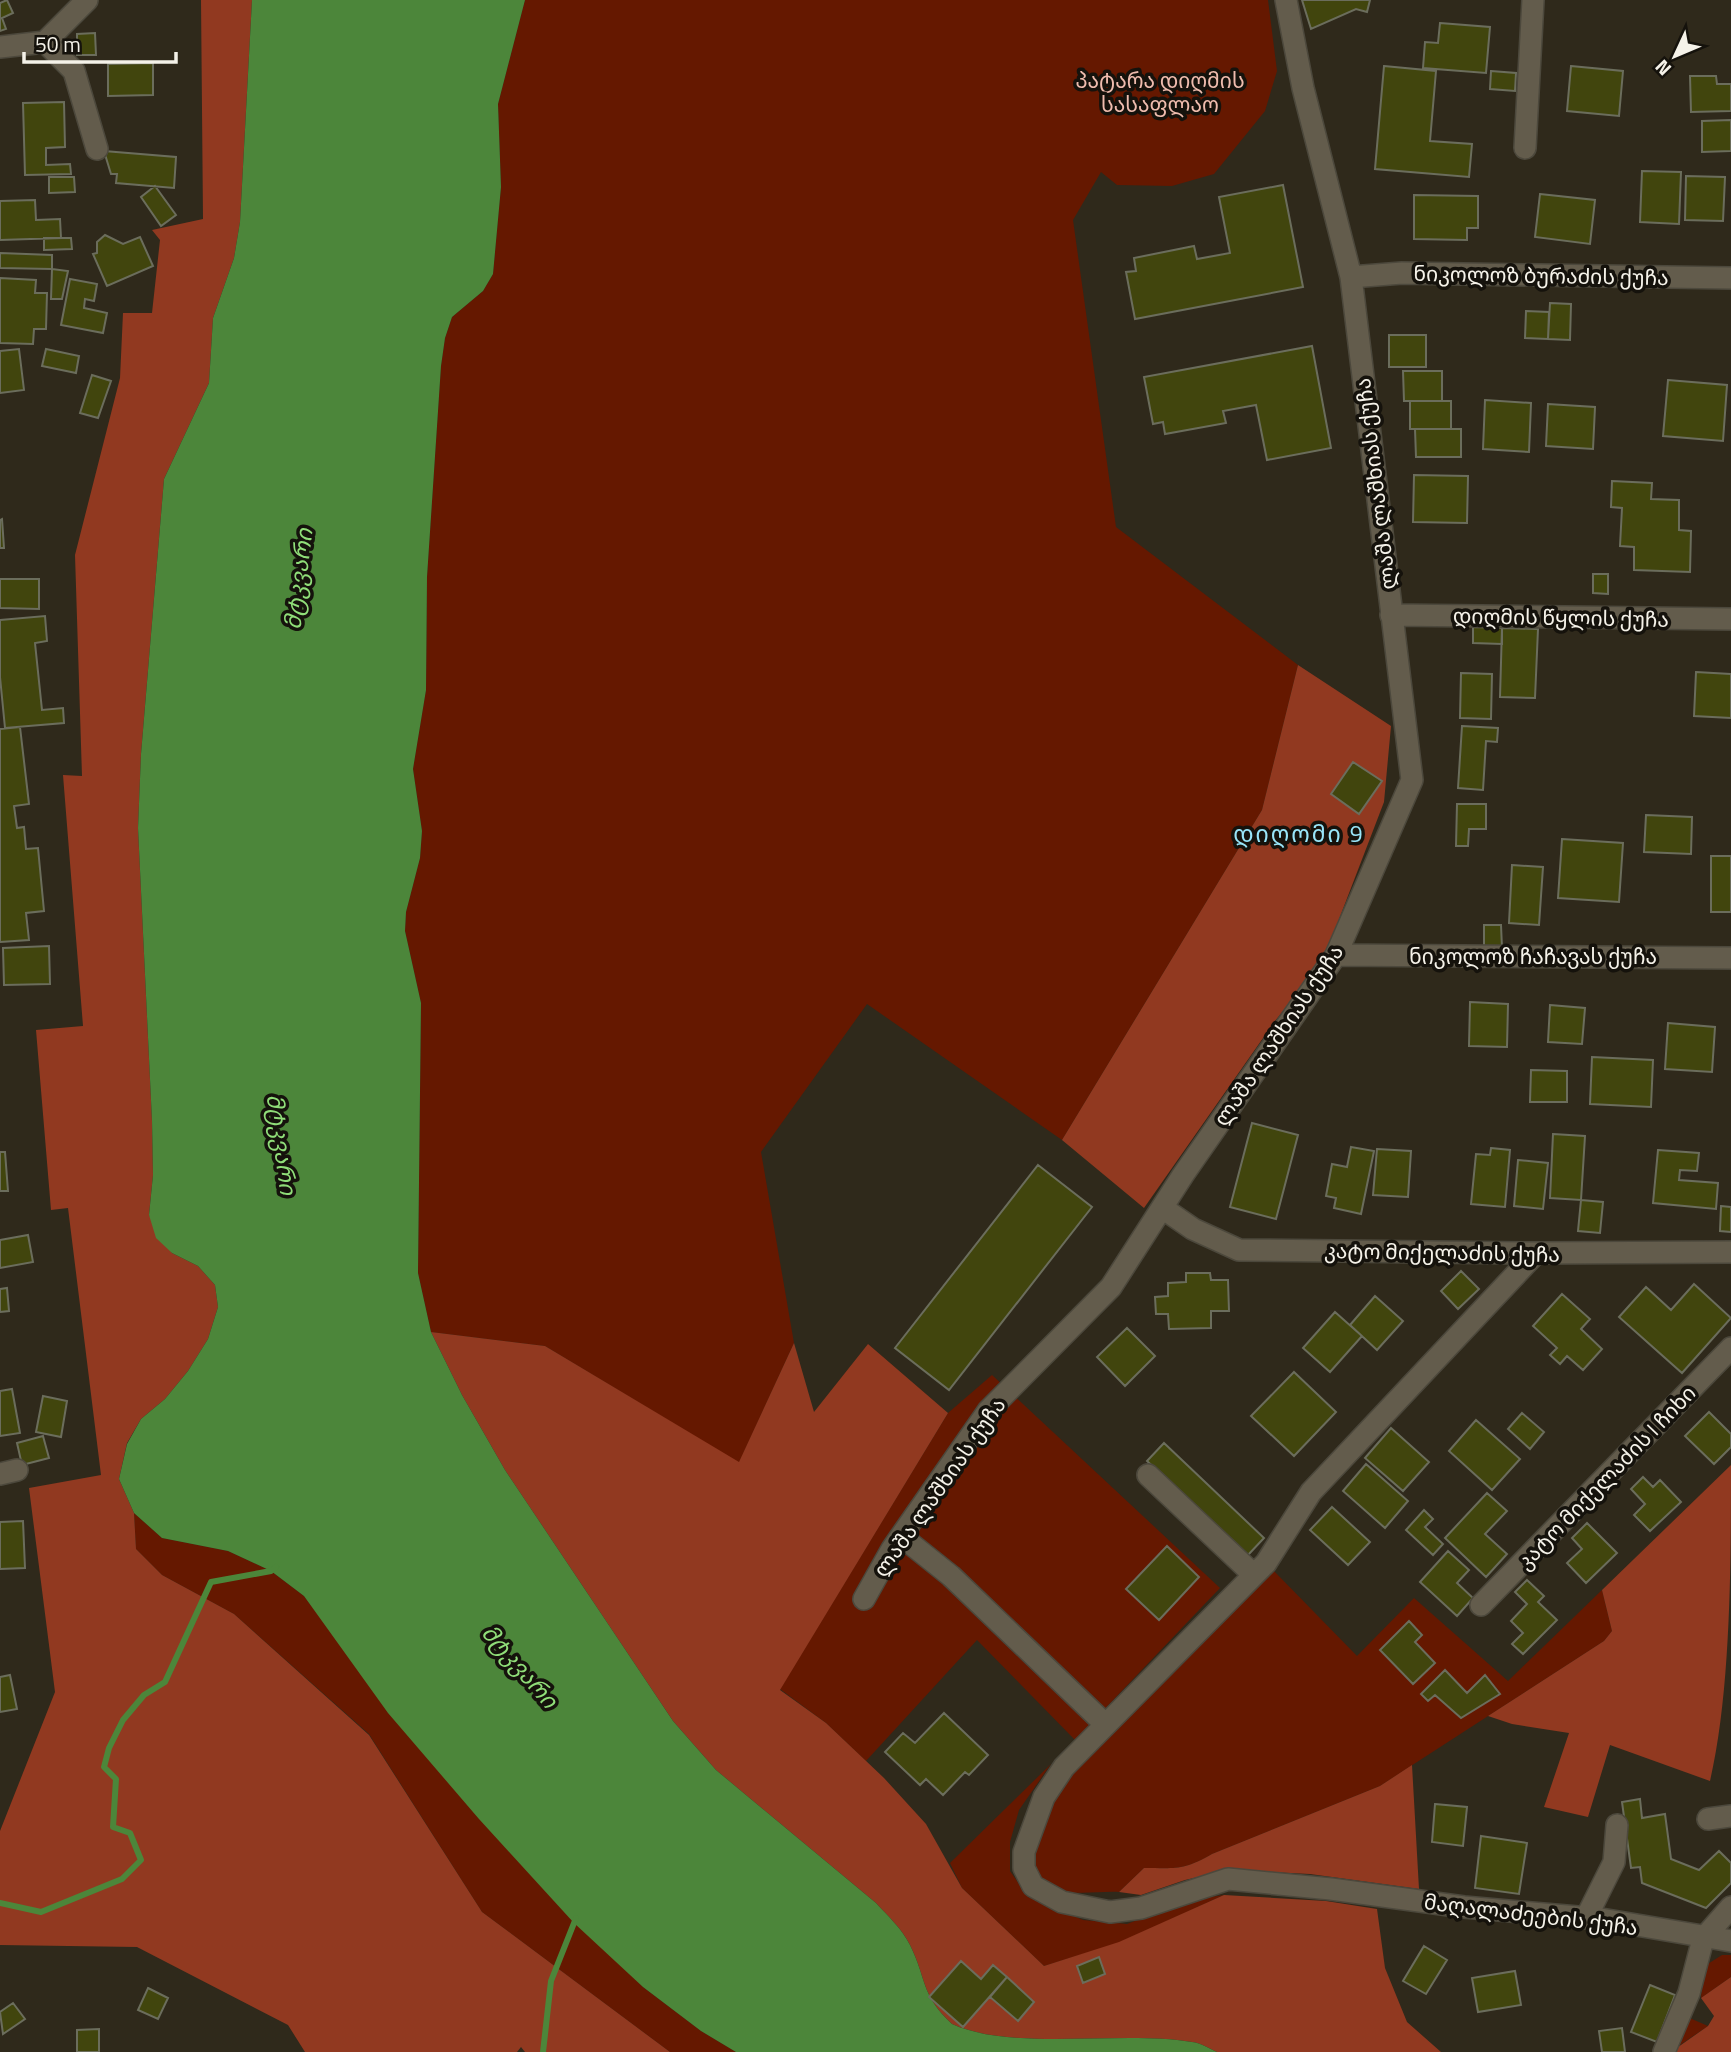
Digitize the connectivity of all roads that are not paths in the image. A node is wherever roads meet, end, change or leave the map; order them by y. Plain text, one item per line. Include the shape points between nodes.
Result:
1 (87, 0) edge
2 (1286, 0) edge
3 (1534, 0) edge
4 (45, 42) junction
5 (0, 47) edge
6 (1525, 148) dead end
7 (97, 149) dead end
8 (1351, 277) junction
9 (1731, 278) edge
10 (1391, 615) junction
11 (1731, 619) edge
12 (1336, 955) junction
13 (1731, 958) edge
14 (1164, 1209) junction
15 (1731, 1252) edge
16 (1536, 1253) junction
17 (1731, 1348) edge
18 (1148, 1475) dead end
19 (901, 1536) junction
20 (1254, 1575) junction
21 (864, 1599) dead end
22 (1481, 1605) dead end
23 (1105, 1724) junction
24 (1731, 1816) edge
25 (1709, 1819) dead end
26 (1617, 1825) dead end
27 (1731, 1907) edge
28 (1586, 1918) junction
29 (1703, 1939) junction
30 (1731, 1941) edge
31 (1664, 2052) edge

1 - 4 street
2 - 8 street, ლაშა ლაშხიას ქუჩა via 1303,88
3 - 6 street
4 - 5 street
4 - 7 street via 74,71
8 - 9 street, ნიკოლოზ ბურაძის ქუჩა via 1402,273
8 - 10 street, ლაშა ლაშხიას ქუჩა
10 - 11 street, დიღმის წყლის ქუჩა
10 - 12 street, ლაშა ლაშხიას ქუჩა via 1412,780
12 - 13 street, ნიკოლოზ ჩაჩავას ქუჩა
12 - 14 street, ლაშა ლაშხიას ქუჩა
14 - 16 street, კატო მიქელაძის ქუჩა via 1193,1229 1239,1250
14 - 19 street, ლაშა ლაშხიას ქუჩა via 1111,1287 988,1411
15 - 16 street, კატო მიქელაძის ქუჩა
16 - 20 street, მაღალაძეების ქუჩა via 1311,1492
17 - 22 street, კატო მიქელაძის I ჩიხი
18 - 20 street
19 - 21 street, ლაშა ლაშხიას ქუჩა
19 - 23 street via 951,1576
20 - 23 street, მაღალაძეების ქუჩა
23 - 28 street, მაღალაძეების ქუჩა via 1064,1766 1044,1797 1024,1852 1024,1868 1033,1886 1062,1902 1110,1912 1141,1908 1228,1880
24 - 25 street
26 - 28 street via 1614,1862
27 - 29 street
28 - 29 street, მაღალაძეების ქუჩა
29 - 30 street, მაღალაძეების ქუჩა
29 - 31 street via 1689,1993

